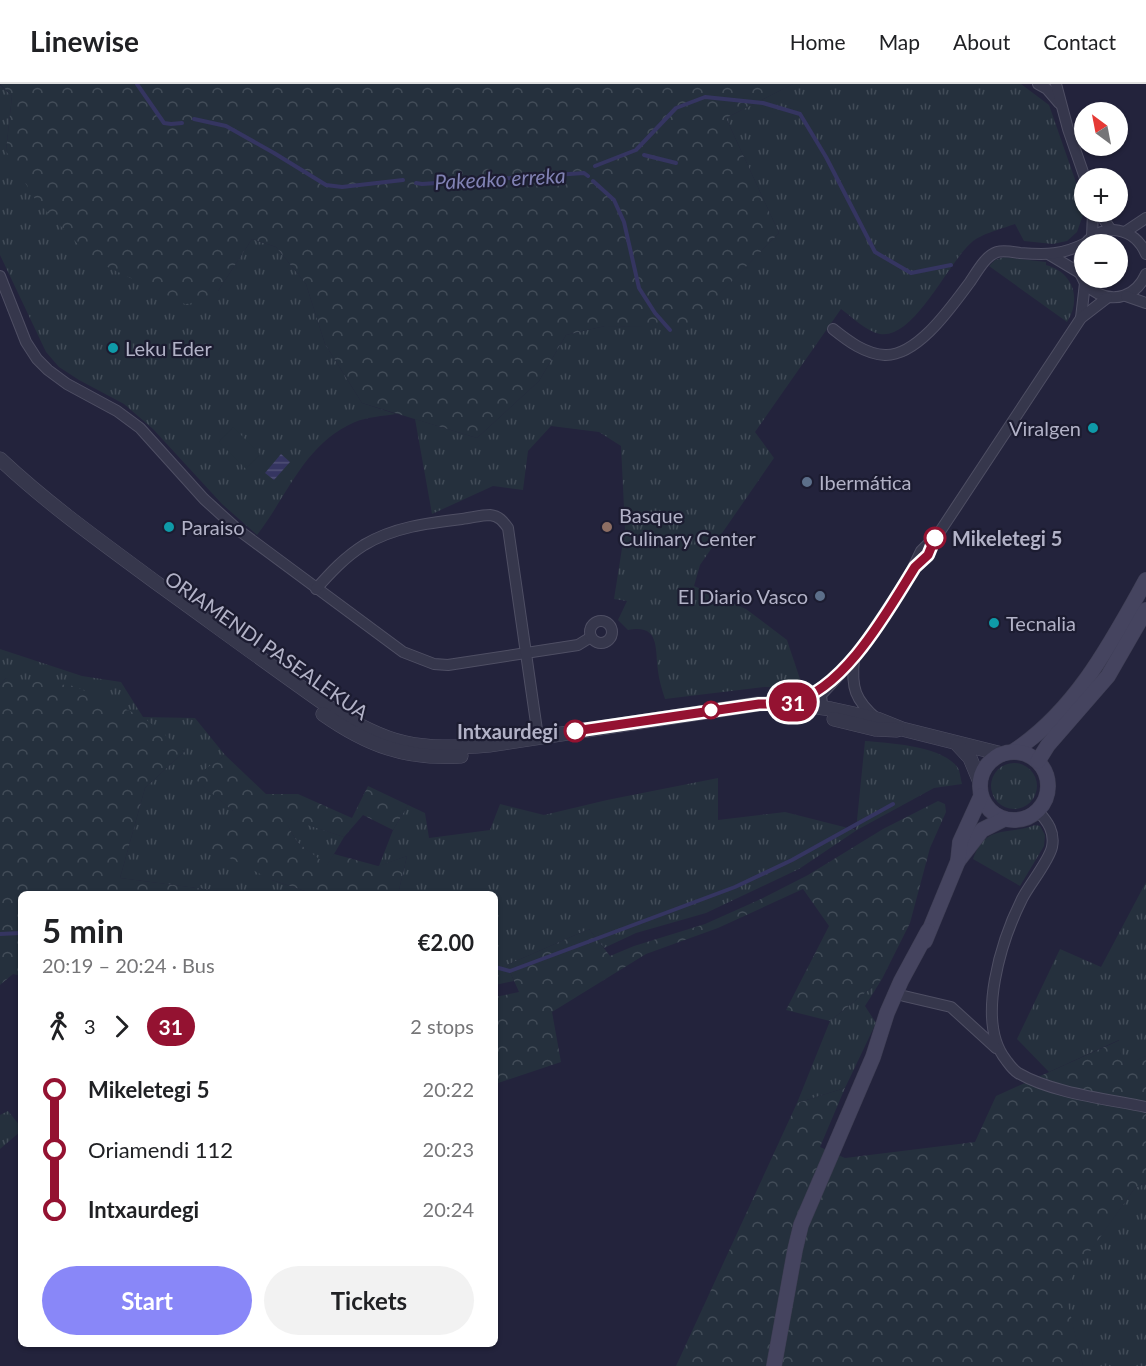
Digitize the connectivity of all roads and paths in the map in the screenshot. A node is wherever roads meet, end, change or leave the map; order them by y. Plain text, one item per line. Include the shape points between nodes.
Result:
1 (1038, 84) edge
2 (1056, 84) edge
3 (1061, 106) junction
4 (1082, 168) edge
5 (1146, 218) edge
6 (1106, 222) edge
7 (1111, 230) junction
8 (1125, 232) junction
9 (1104, 234) edge
10 (1074, 249) edge
11 (1146, 252) edge
12 (1049, 255) junction
13 (1074, 272) edge
14 (1146, 274) edge
15 (0, 276) edge
16 (1082, 288) edge
17 (1092, 288) edge
18 (1126, 296) junction
19 (1107, 298) junction
20 (1146, 303) edge
21 (1081, 318) junction
22 (833, 329) dead end
23 (0, 459) edge
24 (32, 489) junction
25 (1146, 580) edge
26 (316, 589) junction
27 (1146, 610) edge
28 (591, 638) dead end
29 (525, 652) junction
30 (854, 659) junction
31 (831, 682) junction
32 (789, 703) junction
33 (827, 709) junction
34 (877, 719) junction
35 (850, 723) junction
36 (902, 729) junction
37 (538, 737) junction
38 (568, 741) junction
39 (957, 744) junction
40 (1008, 753) junction
41 (485, 754) junction
42 (1038, 761) junction
43 (980, 789) junction
44 (1038, 811) junction
45 (1004, 819) junction
46 (958, 861) junction
47 (928, 932) junction
48 (904, 996) junction
49 (999, 1051) junction
50 (873, 1057) junction
51 (1146, 1107) edge
52 (774, 1366) edge

1 - 3 street
2 - 3 street
3 - 4 street
5 - 8 street
6 - 7 street
7 - 8 street
7 - 9 street
8 - 11 street via 1141,243
10 - 12 street
12 - 13 street
12 - 22 street via 996,252 915,345 899,353 870,352 851,344
14 - 18 street via 1135,291
15 - 26 street via 26,342 48,370 140,428 223,517
16 - 21 street
17 - 19 street
18 - 19 street
18 - 20 street
19 - 21 street
21 - 30 street via 935,538 921,551 915,567
23 - 24 street, ORIAMENDI PASEALEKUA
24 - 37 street, ORIAMENDI PASEALEKUA via 357,726 405,744 449,748
24 - 41 street, ORIAMENDI PASEALEKUA via 39,502 63,525 349,732 416,756
25 - 40 main road via 1090,675 1041,730
26 - 29 street via 403,652 434,664
26 - 29 street via 339,564 382,536 406,528 489,515 501,519 508,528
27 - 42 main road via 1108,676
28 - 29 street via 578,645
29 - 37 street
30 - 31 street
30 - 34 street via 854,688 865,708
31 - 32 street
31 - 33 street via 821,695
32 - 33 street, ORIAMENDI PASEALEKUA
32 - 37 street, ORIAMENDI PASEALEKUA via 714,710
33 - 34 street, ORIAMENDI PASEALEKUA
33 - 35 street
34 - 36 street, ORIAMENDI PASEALEKUA
35 - 36 street, ORIAMENDI PASEALEKUA via 875,729
35 - 38 street, ORIAMENDI PASEALEKUA via 766,713
36 - 39 street, ORIAMENDI PASEALEKUA
37 - 38 street
37 - 41 street
38 - 41 street, ORIAMENDI PASEALEKUA
39 - 40 street, ORIAMENDI PASEALEKUA
39 - 43 street via 970,758
40 - 42 main road via 1023,753
40 - 43 main road via 987,765
42 - 44 main road via 1048,779 1048,789
43 - 45 main road via 987,807
43 - 46 main road via 960,842
44 - 45 main road via 1024,819
44 - 49 street via 1052,831 1052,849 1022,899 993,983 992,1028
45 - 46 main road via 982,830
46 - 47 main road
47 - 48 main road
47 - 50 main road via 901,981
48 - 49 street via 951,1007
48 - 50 main road
49 - 51 street via 1016,1072 1046,1085
50 - 52 main road via 801,1225

